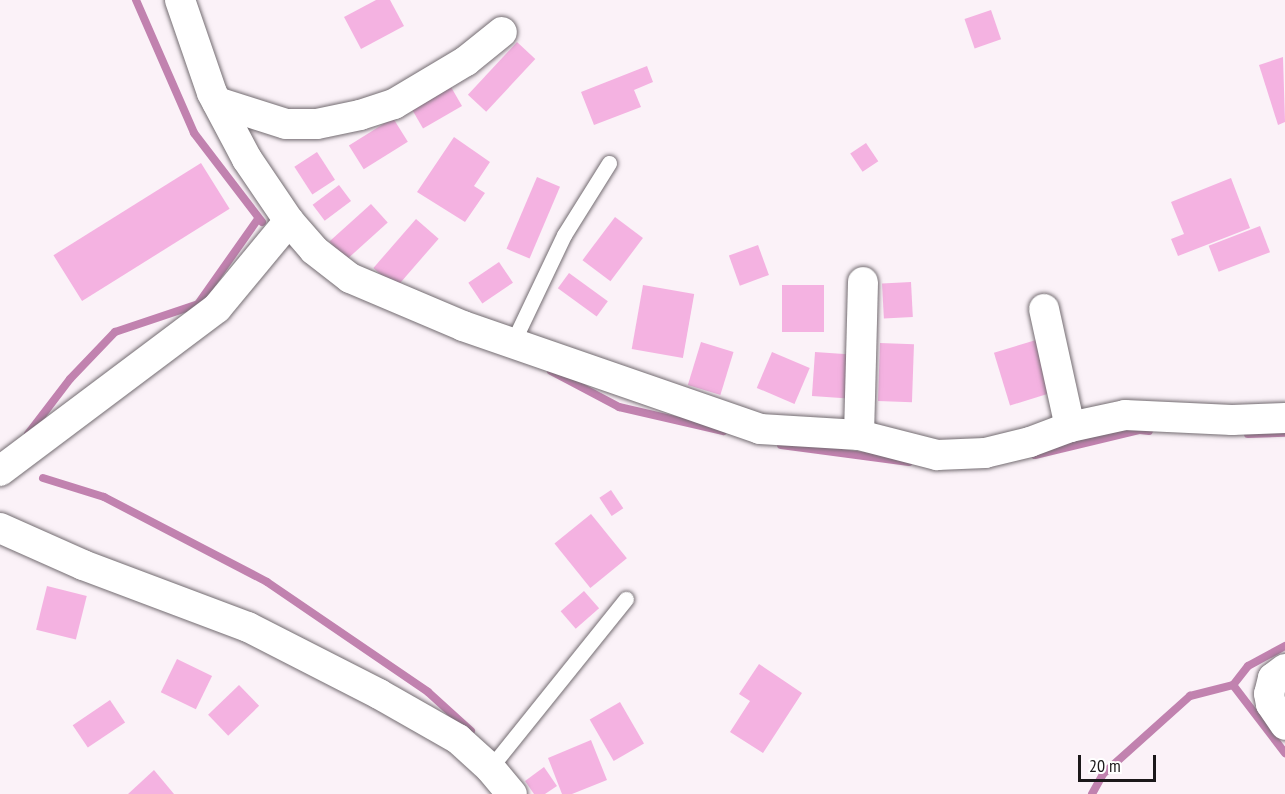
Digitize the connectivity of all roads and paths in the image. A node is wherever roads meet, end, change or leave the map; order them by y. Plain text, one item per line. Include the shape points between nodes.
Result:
1 (180, 0) edge
2 (502, 32) dead end
3 (217, 102) junction
4 (609, 163) dead end
5 (289, 221) junction
6 (863, 282) dead end
7 (1044, 309) dead end
8 (513, 342) junction
9 (1285, 418) edge
10 (1070, 428) junction
11 (859, 435) junction
12 (0, 471) edge
13 (0, 528) edge
14 (626, 599) dead end
15 (1285, 669) edge
16 (1285, 724) edge
17 (490, 768) junction
18 (512, 794) edge

1 - 3 street
2 - 3 street via 466,62 394,104 360,115 286,124
3 - 5 street via 247,159
4 - 8 lane via 564,234
5 - 8 street via 315,250 350,278 463,326
5 - 12 street via 217,308
6 - 11 street
7 - 10 street
8 - 11 street via 760,429
9 - 10 street via 1125,415
10 - 11 street via 985,453 937,455
13 - 17 street via 83,565 248,627 458,739
14 - 17 lane
15 - 16 street via 1273,678 1269,694
17 - 18 street

